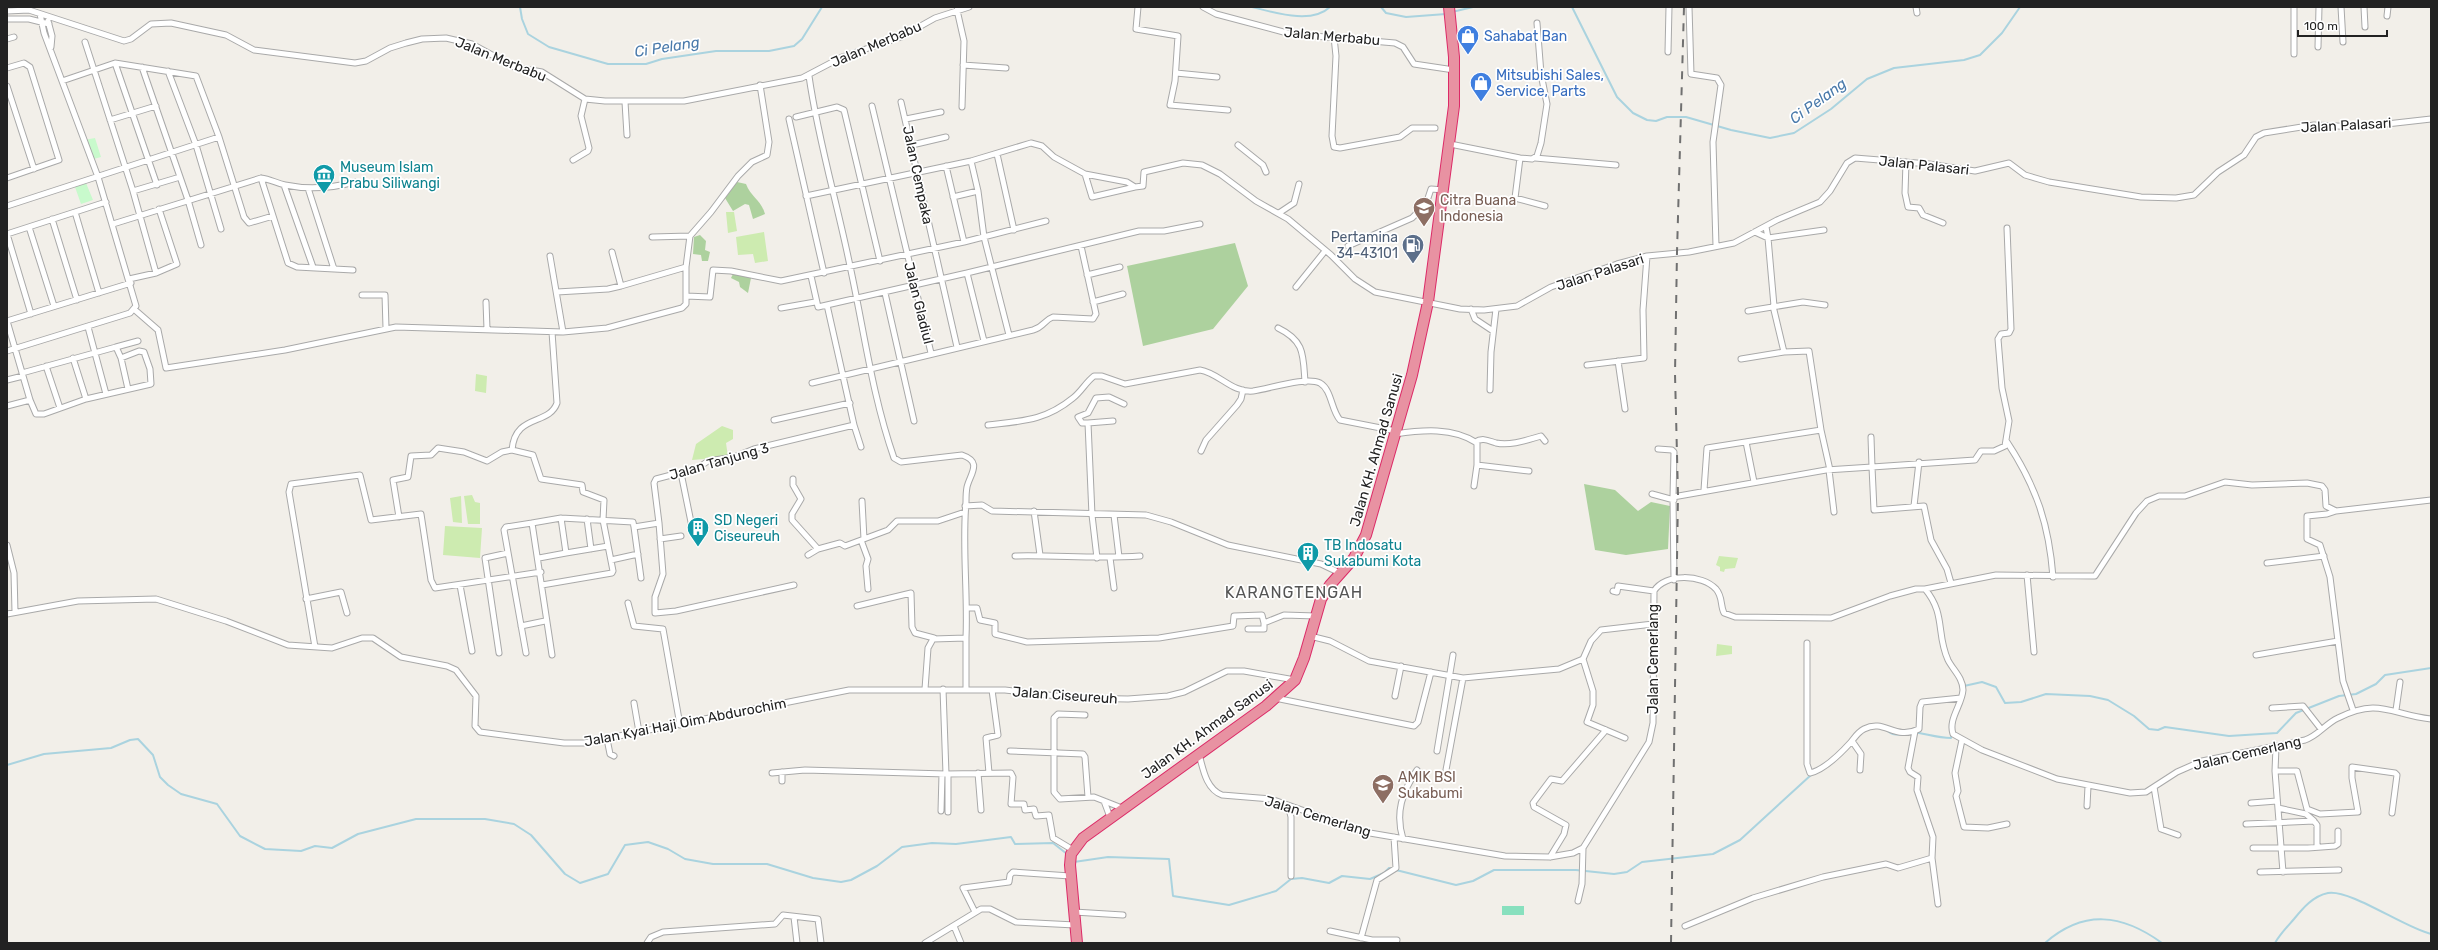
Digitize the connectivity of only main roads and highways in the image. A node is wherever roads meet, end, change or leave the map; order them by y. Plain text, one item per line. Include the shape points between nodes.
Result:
1 (1449, 7) edge
2 (1077, 943) edge

1 - 2 highway, Jalan KH. Ahmad Sanusi via 1455,70 1454,106 1445,190 1428,302 1419,347 1366,535 1354,558 1321,599 1295,680 1275,698 1110,817 1083,838 1072,852 1070,876

